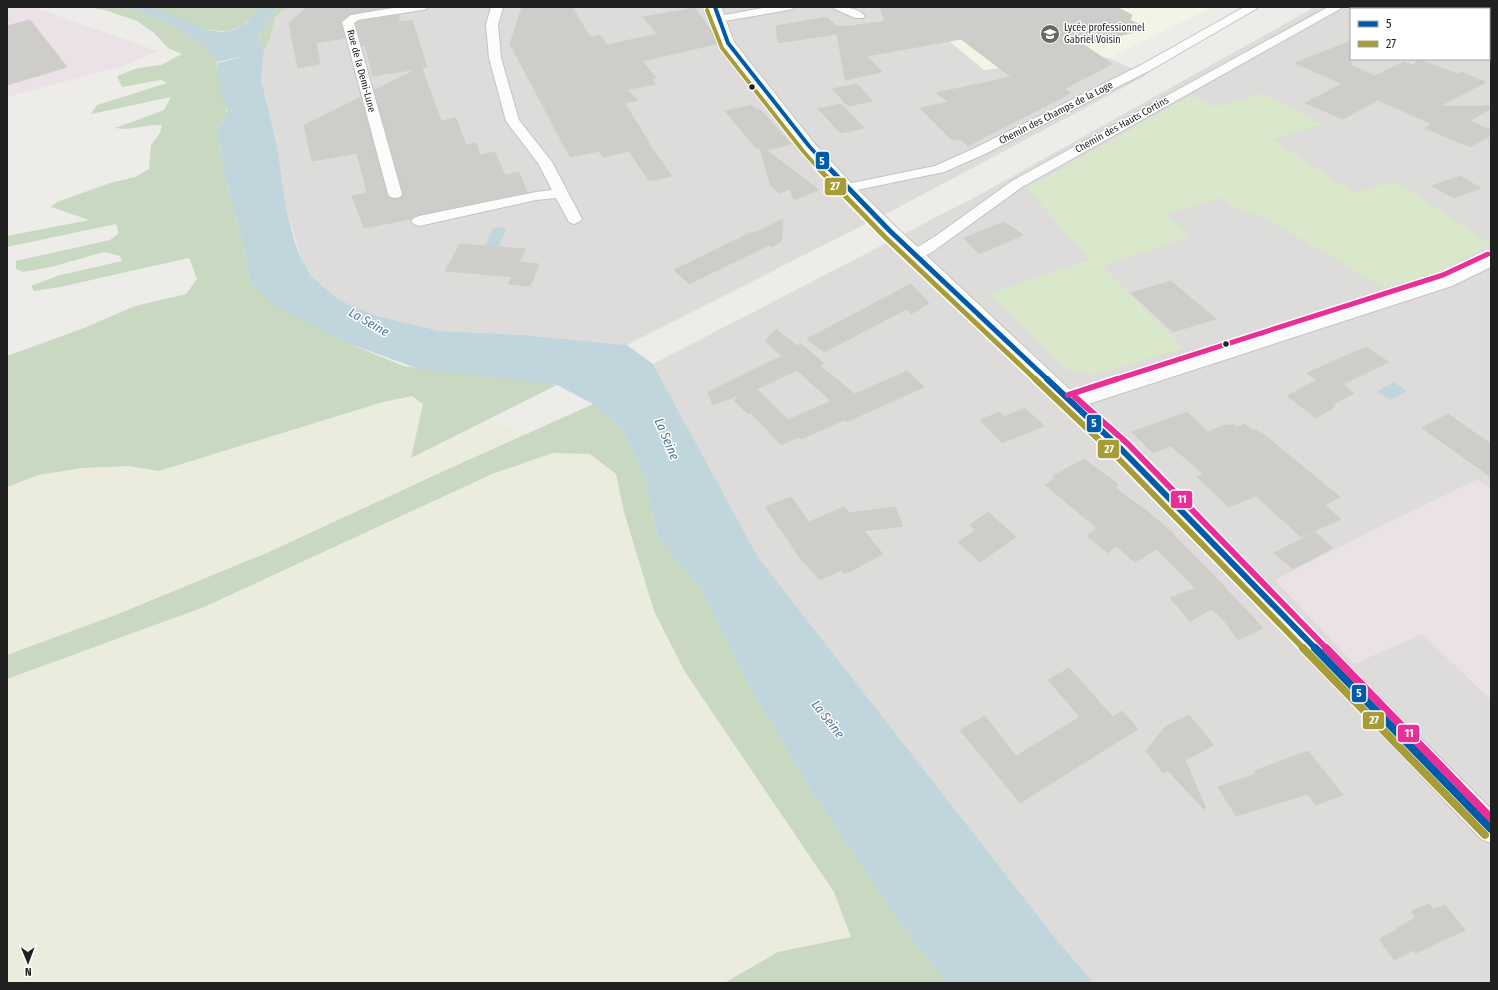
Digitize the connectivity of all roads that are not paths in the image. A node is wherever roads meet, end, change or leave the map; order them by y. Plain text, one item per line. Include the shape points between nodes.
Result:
1 (422, 7) edge
2 (497, 7) edge
3 (788, 7) edge
4 (839, 7) edge
5 (1252, 7) edge
6 (1336, 7) edge
7 (717, 13) edge
8 (859, 16) dead end
9 (847, 188) junction
10 (560, 193) junction
11 (395, 194) dead end
12 (574, 219) dead end
13 (419, 221) dead end
14 (916, 256) junction
15 (1491, 261) edge
16 (1070, 403) junction
17 (1491, 829) edge

1 - 11 street, Rue de la Demi-Lune via 355,17 348,22
2 - 10 street via 492,25 495,58 513,121 545,162
3 - 7 street
4 - 8 street
5 - 9 street, Chemin des Champs de la Loge via 1145,68 980,151 939,169
6 - 14 street, Chemin des Hauts Cortins via 1017,184
7 - 9 street via 728,43 751,74 809,146
9 - 14 street
10 - 12 street
10 - 13 street
14 - 16 street
15 - 16 street via 1446,282
16 - 17 street via 1122,450

